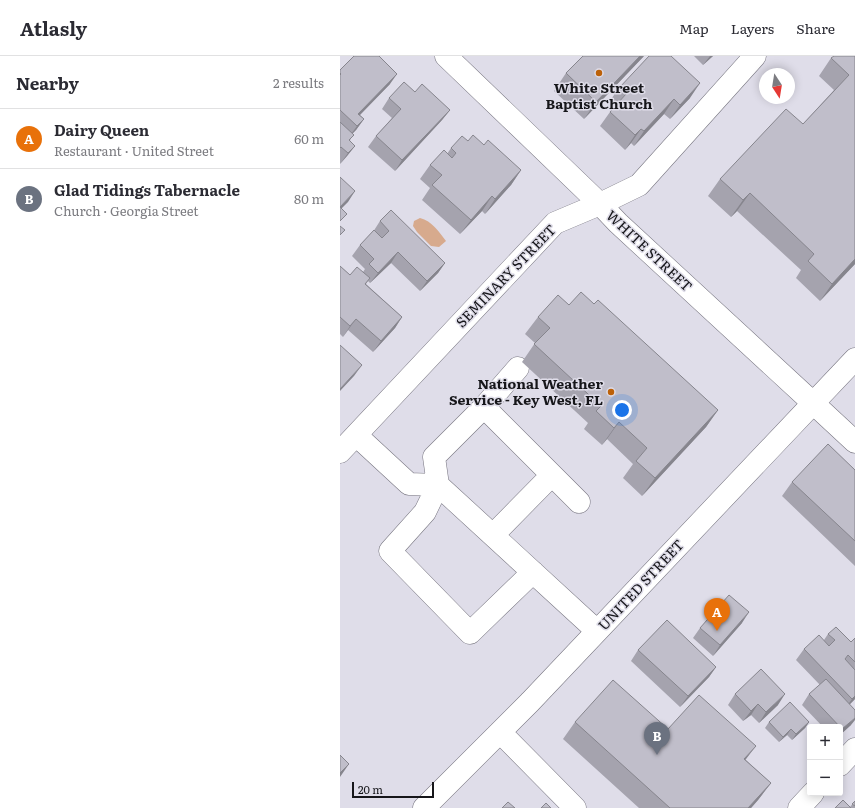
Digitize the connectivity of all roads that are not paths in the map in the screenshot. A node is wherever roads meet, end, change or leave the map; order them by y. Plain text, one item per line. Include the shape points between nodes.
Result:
1 (446, 56) edge
2 (755, 56) edge
3 (600, 204) junction
4 (855, 359) edge
5 (518, 368) dead end
6 (813, 403) junction
7 (484, 407) junction
8 (356, 436) junction
9 (855, 442) edge
10 (340, 452) edge
11 (552, 475) junction
12 (438, 485) junction
13 (579, 502) dead end
14 (493, 535) junction
15 (533, 572) junction
16 (597, 631) junction
17 (500, 732) junction
18 (855, 749) edge
19 (843, 762) edge
20 (810, 796) edge
21 (424, 808) edge
22 (575, 808) edge
23 (798, 808) edge

1 - 3 street, WHITE STREET
2 - 3 street, SEMINARY STREET via 640,184
3 - 6 street, WHITE STREET via 629,234
3 - 8 street, SEMINARY STREET via 555,223
4 - 6 street, UNITED STREET
5 - 7 street
6 - 9 street, WHITE STREET
6 - 16 street, UNITED STREET
7 - 11 street
7 - 12 street via 434,457
8 - 10 street, SEMINARY STREET
8 - 12 street via 409,484
11 - 13 street
11 - 14 street
12 - 14 street
12 - 15 street via 425,512 390,551 470,633
14 - 15 street
15 - 16 street
16 - 17 street, UNITED STREET
17 - 21 street, UNITED STREET
17 - 22 street
18 - 19 street
20 - 23 street

